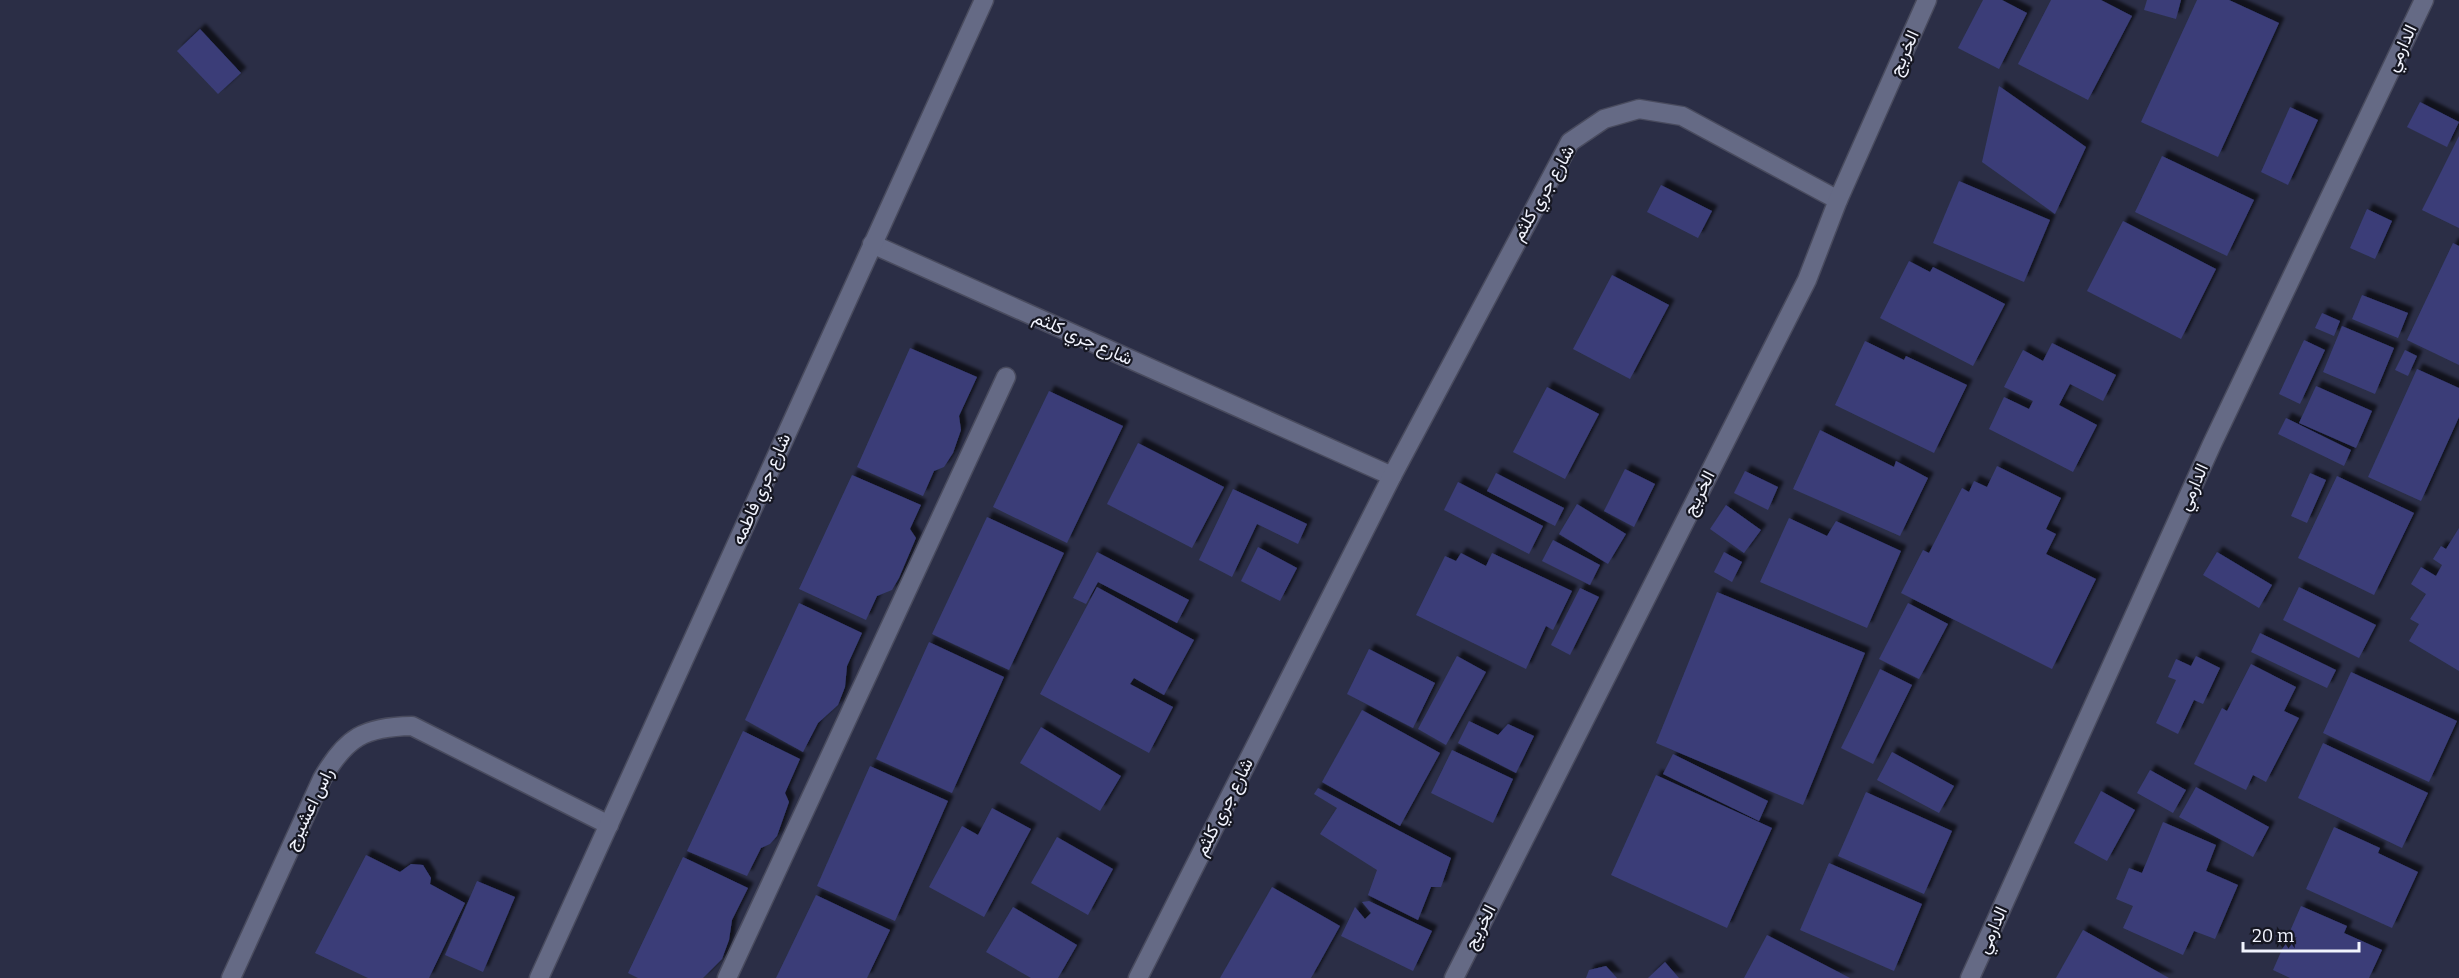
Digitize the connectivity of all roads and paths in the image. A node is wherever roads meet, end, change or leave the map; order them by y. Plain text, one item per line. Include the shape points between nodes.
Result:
1 (984, 0) edge
2 (1927, 0) edge
3 (2424, 0) edge
4 (1838, 200) junction
5 (872, 244) junction
6 (1006, 377) dead end
7 (1392, 476) junction
8 (609, 825) junction
9 (231, 978) edge
10 (539, 978) edge
11 (727, 978) edge
12 (1138, 978) edge
13 (1454, 978) edge
14 (1970, 978) edge

1 - 5 street, شارع جري فاطمه
2 - 4 street, الخريج
3 - 14 street, الدارمي via 2212,444
4 - 7 street, شارع جري كلثم via 1682,116 1639,109 1604,119 1570,142
4 - 13 street, الخريج via 1801,291
5 - 7 street, شارع جري كلثم
5 - 8 street, شارع جري فاطمه
6 - 11 street
7 - 12 street, شارع جري كلثم
8 - 9 street, راس اعشيرج via 412,726 384,726 358,736 336,754 322,779
8 - 10 street, شارع جري فاطمه

